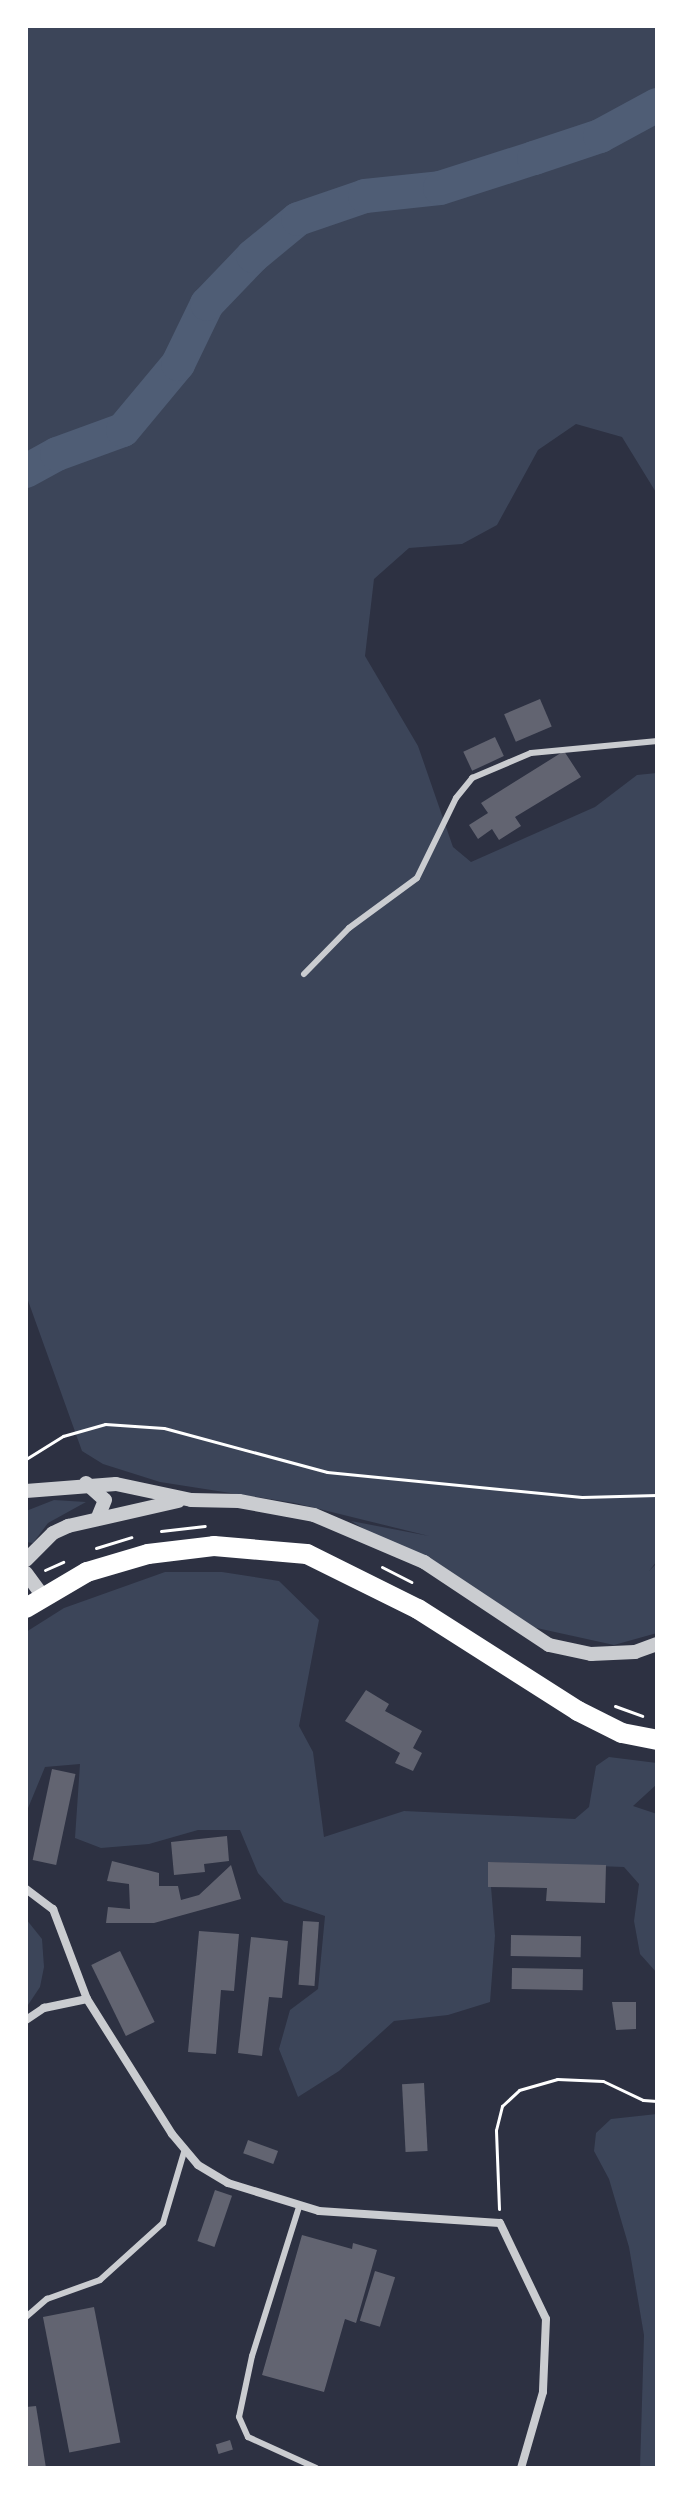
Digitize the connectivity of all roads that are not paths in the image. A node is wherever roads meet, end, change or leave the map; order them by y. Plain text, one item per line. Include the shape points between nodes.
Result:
1 (657, 741) edge
2 (304, 974) dead end
3 (85, 1483) junction
4 (26, 1492) edge
5 (191, 1500) junction
6 (98, 1517) junction
7 (30, 1559) edge
8 (28, 1575) edge
9 (43, 1596) junction
10 (26, 1608) edge
11 (657, 1644) edge
12 (657, 1740) edge
13 (26, 1889) edge
14 (87, 1999) junction
15 (26, 2020) edge
16 (184, 2152) junction
17 (299, 2207) junction
18 (26, 2317) edge
19 (316, 2468) edge
20 (521, 2468) edge

1 - 2 lane via 531,753 472,778 456,798 417,878 349,928
3 - 4 street
3 - 5 street
3 - 6 street via 105,1500
5 - 6 street
5 - 11 street via 275,1505 363,1532 424,1562 549,1645 591,1654 635,1652
6 - 7 street via 53,1533
7 - 8 street
8 - 9 street
9 - 10 highway
9 - 12 highway via 87,1572 148,1554 214,1546 307,1554 418,1609 578,1711 622,1733
13 - 14 street via 53,1909
14 - 15 street via 44,2008
14 - 16 street
16 - 17 street via 228,2183
16 - 18 lane via 163,2223 100,2280 47,2299
17 - 19 lane via 252,2356 239,2417 248,2437
17 - 20 street via 500,2223 546,2319 543,2392

